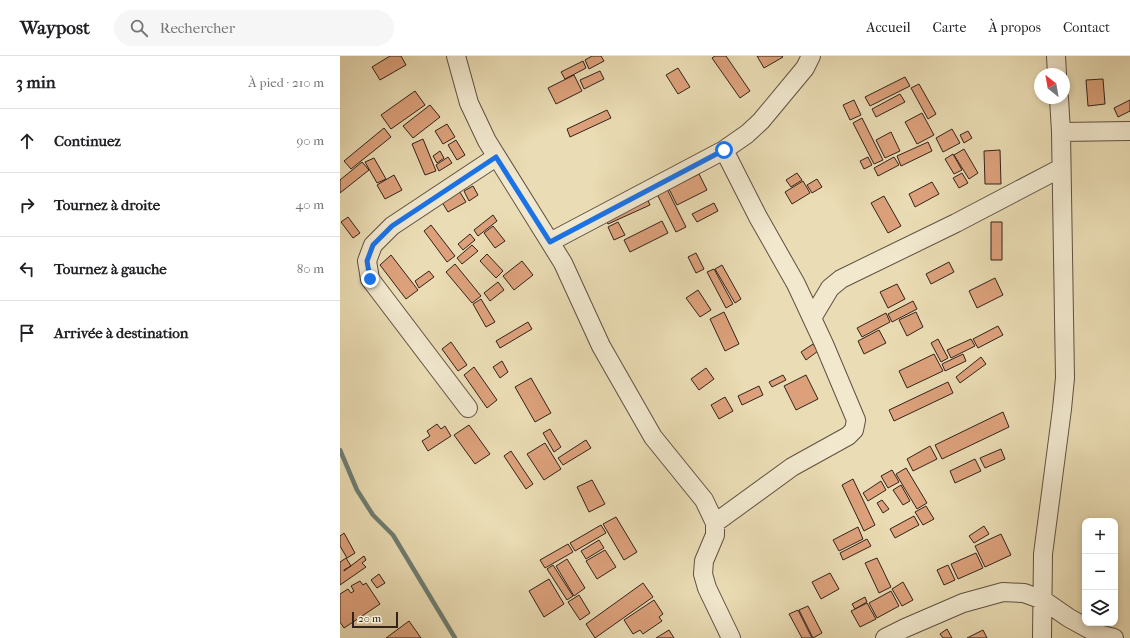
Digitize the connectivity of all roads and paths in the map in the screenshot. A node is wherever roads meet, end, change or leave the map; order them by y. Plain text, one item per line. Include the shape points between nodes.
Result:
1 (456, 56) edge
2 (811, 56) edge
3 (1056, 56) edge
4 (1057, 68) edge
5 (1059, 104) edge
6 (1130, 131) edge
7 (1061, 132) junction
8 (724, 150) junction
9 (496, 157) junction
10 (1061, 168) junction
11 (550, 242) junction
12 (812, 318) junction
13 (468, 408) dead end
14 (715, 523) junction
15 (1043, 600) junction
16 (1130, 637) edge
17 (731, 638) edge
18 (885, 638) edge
19 (1042, 638) edge
20 (1114, 638) edge
21 (1120, 638) edge

1 - 9 street via 468,103
2 - 8 street via 805,68 761,121
3 - 4 street
5 - 7 street
6 - 7 street
7 - 10 street
8 - 11 street
8 - 12 street
9 - 11 street
9 - 13 street via 392,226 373,245 367,261 370,279
10 - 12 street via 841,279 830,288
10 - 15 street via 1065,378 1043,554
11 - 14 street via 563,263 600,346 650,430 704,500
12 - 14 street via 856,420 854,430 848,436 792,467
14 - 17 street via 715,534 704,561 703,574
15 - 18 street via 1024,593 1003,592 963,603
15 - 19 street
15 - 20 street via 1098,634
16 - 21 street

